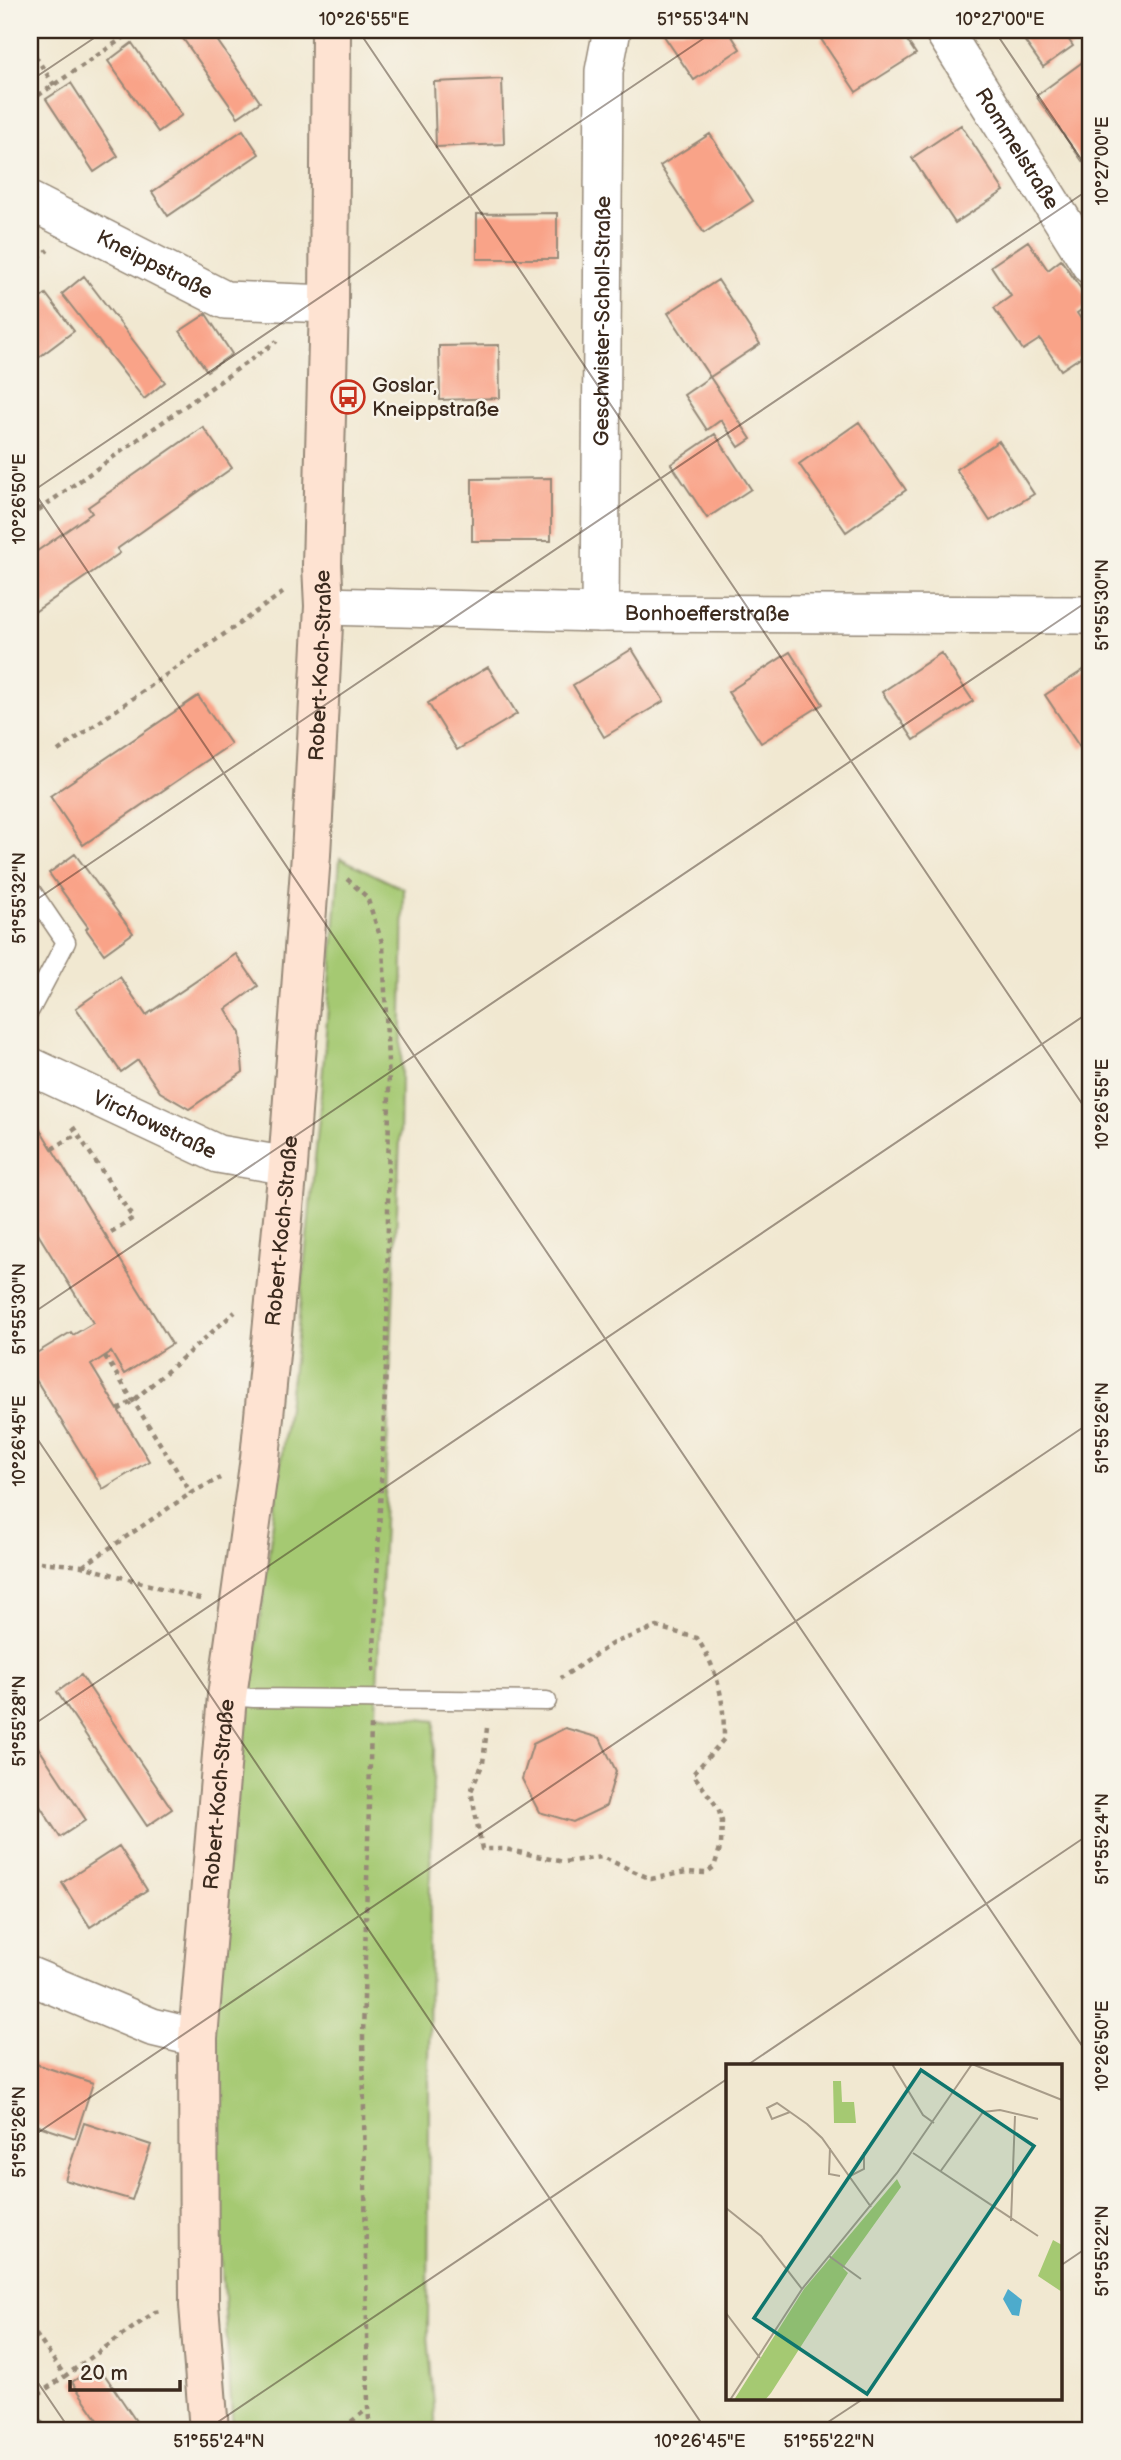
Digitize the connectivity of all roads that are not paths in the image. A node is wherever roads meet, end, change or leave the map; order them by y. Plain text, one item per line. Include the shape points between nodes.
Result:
1 (331, 30) edge
2 (612, 30) edge
3 (943, 30) edge
4 (30, 201) edge
5 (1091, 266) edge
6 (329, 304) junction
7 (324, 606) junction
8 (600, 612) junction
9 (1091, 615) edge
10 (30, 889) edge
11 (30, 1010) edge
12 (30, 1066) edge
13 (288, 1166) junction
14 (228, 1696) junction
15 (538, 1701) road end
16 (30, 1976) edge
17 (198, 2038) junction
18 (209, 2430) edge

1 - 6 street, Robert-Koch-Straße
2 - 8 street, Geschwister-Scholl-Straße via 604,71
3 - 5 street, Rommelstraße
4 - 6 street, Kneippstraße via 225,300
6 - 7 street, Robert-Koch-Straße
7 - 8 street, Bonhoefferstraße
7 - 13 street, Robert-Koch-Straße
8 - 9 street, Bonhoefferstraße
10 - 11 lane via 66,942
12 - 13 street, Virchowstraße via 218,1154
13 - 14 street, Robert-Koch-Straße via 260,1458
14 - 15 lane
14 - 17 street, Robert-Koch-Straße
16 - 17 street via 152,2027
17 - 18 street, Robert-Koch-Straße via 199,2305

